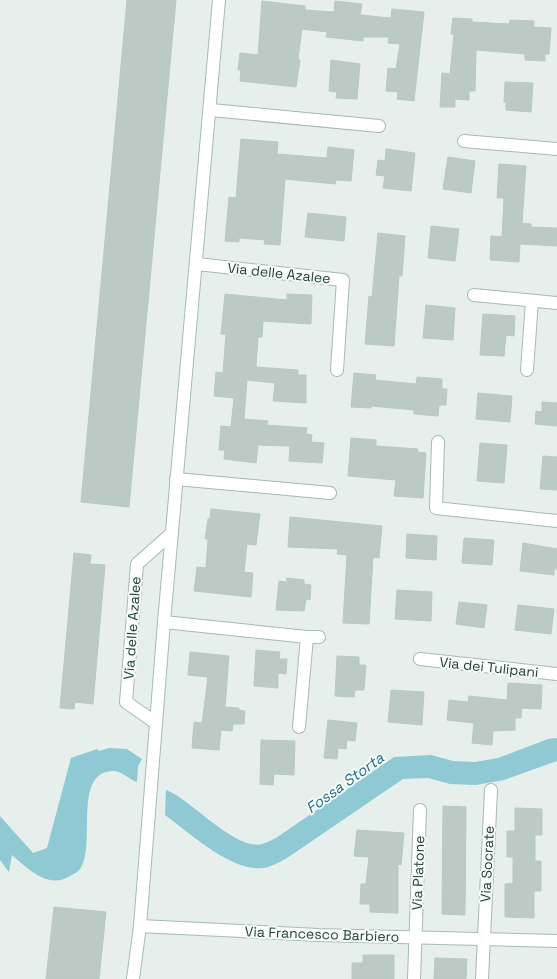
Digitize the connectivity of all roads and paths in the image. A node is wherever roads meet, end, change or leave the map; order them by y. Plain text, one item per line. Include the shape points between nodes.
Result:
1 (219, 0) edge
2 (211, 110) junction
3 (379, 126) dead end
4 (464, 141) dead end
5 (557, 149) edge
6 (197, 264) junction
7 (474, 295) dead end
8 (532, 301) junction
9 (557, 303) edge
10 (338, 370) dead end
11 (527, 370) dead end
12 (438, 442) dead end
13 (176, 479) junction
14 (330, 493) dead end
15 (557, 521) edge
16 (172, 533) junction
17 (164, 622) junction
18 (307, 637) junction
19 (320, 637) dead end
20 (420, 659) dead end
21 (557, 674) edge
22 (156, 723) junction
23 (299, 727) dead end
24 (491, 790) dead end
25 (420, 810) dead end
26 (140, 926) junction
27 (416, 937) junction
28 (483, 938) junction
29 (557, 941) edge
30 (133, 979) edge
31 (414, 979) edge
32 (482, 979) edge

1 - 2 street
2 - 3 street
2 - 6 street
4 - 5 street
6 - 10 street, Via delle Azalee via 343,280
6 - 13 street
7 - 8 street
8 - 9 street
8 - 11 street
12 - 15 street via 436,508
13 - 14 street
13 - 16 street
16 - 17 street
16 - 22 street, Via delle Azalee via 136,564 126,702
17 - 18 street
17 - 22 street
18 - 19 street
18 - 23 street
20 - 21 street, Via dei Tulipani
22 - 26 street
24 - 28 street, Via Socrate
25 - 27 street, Via Platone
26 - 27 street, Via Francesco Barbiero
26 - 30 street
27 - 28 street, Via Francesco Barbiero
27 - 31 street, Via Platone
28 - 29 street, Via Francesco Barbiero
28 - 32 street, Via Socrate

